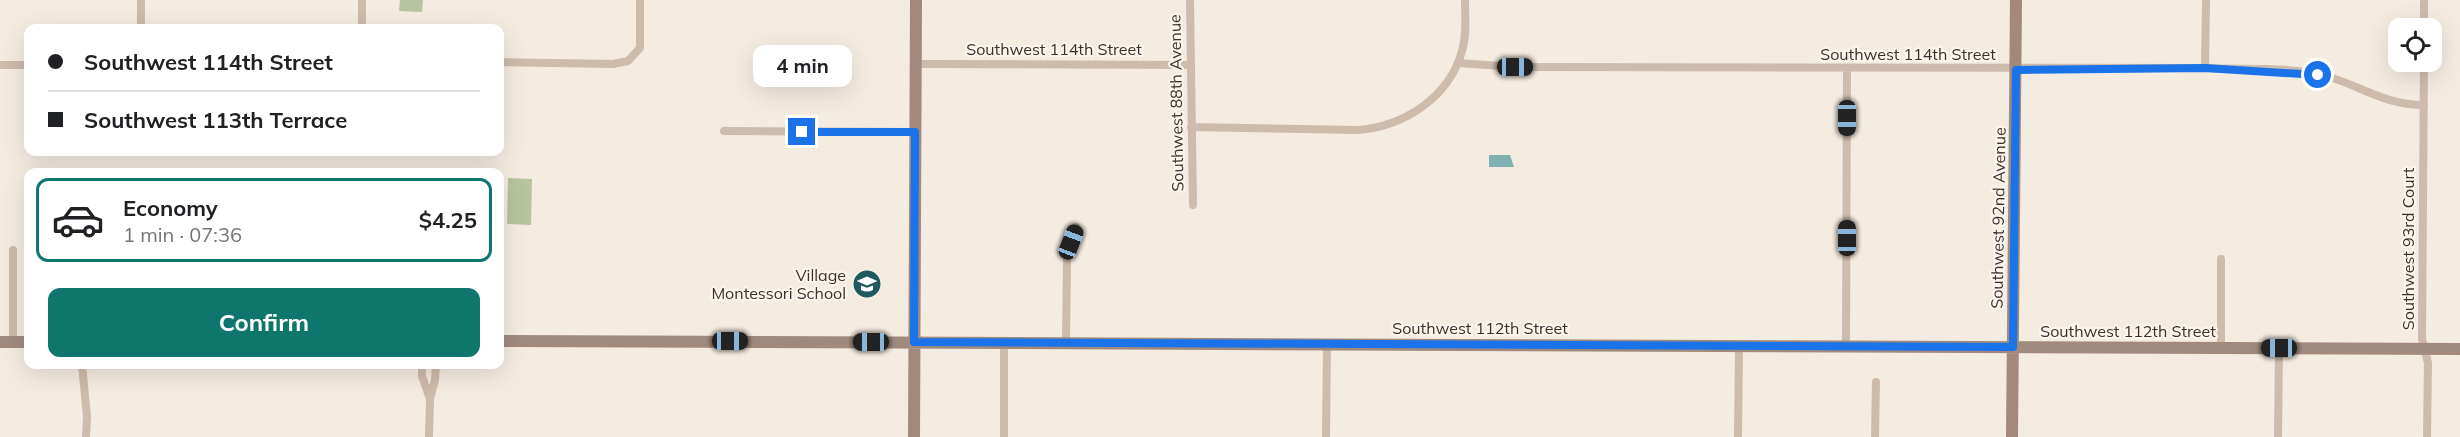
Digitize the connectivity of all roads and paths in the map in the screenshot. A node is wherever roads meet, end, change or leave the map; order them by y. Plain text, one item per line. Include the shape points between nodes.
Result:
1 (141, 0) edge
2 (362, 0) edge
3 (640, 0) edge
4 (916, 0) edge
5 (1190, 0) edge
6 (1466, 0) edge
7 (2016, 0) edge
8 (2206, 0) edge
9 (2424, 0) edge
10 (2424, 18) edge
11 (141, 24) edge
12 (362, 24) edge
13 (504, 62) edge
14 (1458, 63) junction
15 (916, 64) junction
16 (0, 65) edge
17 (24, 65) edge
18 (1191, 65) junction
19 (2205, 68) junction
20 (1847, 69) junction
21 (2016, 70) junction
22 (2424, 72) edge
23 (2424, 105) junction
24 (1191, 127) junction
25 (724, 131) dead end
26 (915, 132) junction
27 (1193, 205) dead end
28 (1076, 228) dead end
29 (13, 250) dead end
30 (2221, 259) dead end
31 (504, 341) edge
32 (6, 342) edge
33 (24, 342) edge
34 (914, 342) junction
35 (1065, 342) junction
36 (1004, 343) junction
37 (1327, 343) junction
38 (1739, 345) junction
39 (1846, 346) junction
40 (2013, 347) junction
41 (2221, 348) junction
42 (2279, 348) junction
43 (2425, 349) junction
44 (2460, 349) edge
45 (82, 369) edge
46 (422, 369) edge
47 (436, 369) edge
48 (1876, 382) dead end
49 (430, 399) junction
50 (86, 437) edge
51 (429, 437) edge
52 (914, 437) edge
53 (1004, 437) edge
54 (1326, 437) edge
55 (1738, 437) edge
56 (1875, 437) edge
57 (2012, 437) edge
58 (2278, 437) edge
59 (2427, 437) edge

1 - 11 street
2 - 12 street
3 - 13 street via 640,48 628,61
4 - 15 main road
5 - 18 street, Southwest 88th Avenue
6 - 14 street
7 - 21 main road, Southwest 92nd Avenue
8 - 19 street
9 - 10 street
14 - 20 street, Southwest 114th Street via 1515,67
14 - 24 street via 1440,90 1422,107 1379,127
15 - 18 street, Southwest 114th Street
15 - 26 main road
16 - 17 street
18 - 24 street, Southwest 88th Avenue
19 - 21 street, Southwest 114th Street
19 - 23 street, Southwest 114th Street via 2313,74 2388,102
20 - 21 street, Southwest 114th Street
20 - 39 street
21 - 40 main road, Southwest 92nd Avenue
22 - 23 street, Southwest 93rd Court
23 - 43 street, Southwest 93rd Court
24 - 27 street, Southwest 88th Avenue
25 - 26 street
26 - 34 main road
28 - 35 street via 1067,260
29 - 32 street
30 - 41 street
31 - 34 main road, Southwest 112th Street
32 - 33 main road
34 - 36 main road, Southwest 112th Street
34 - 52 main road
35 - 36 main road, Southwest 112th Street
35 - 37 main road, Southwest 112th Street
36 - 53 street
37 - 38 main road, Southwest 112th Street
37 - 54 street
38 - 39 main road, Southwest 112th Street
38 - 55 street
39 - 40 main road, Southwest 112th Street
40 - 41 main road, Southwest 112th Street
40 - 57 main road, Southwest 92nd Avenue
41 - 42 main road, Southwest 112th Street
42 - 43 main road, Southwest 112th Street
42 - 58 street
43 - 44 main road, Southwest 112th Street
43 - 59 street, Southwest 93rd Court
45 - 50 street
46 - 49 street
47 - 49 street
48 - 56 street
49 - 51 street

